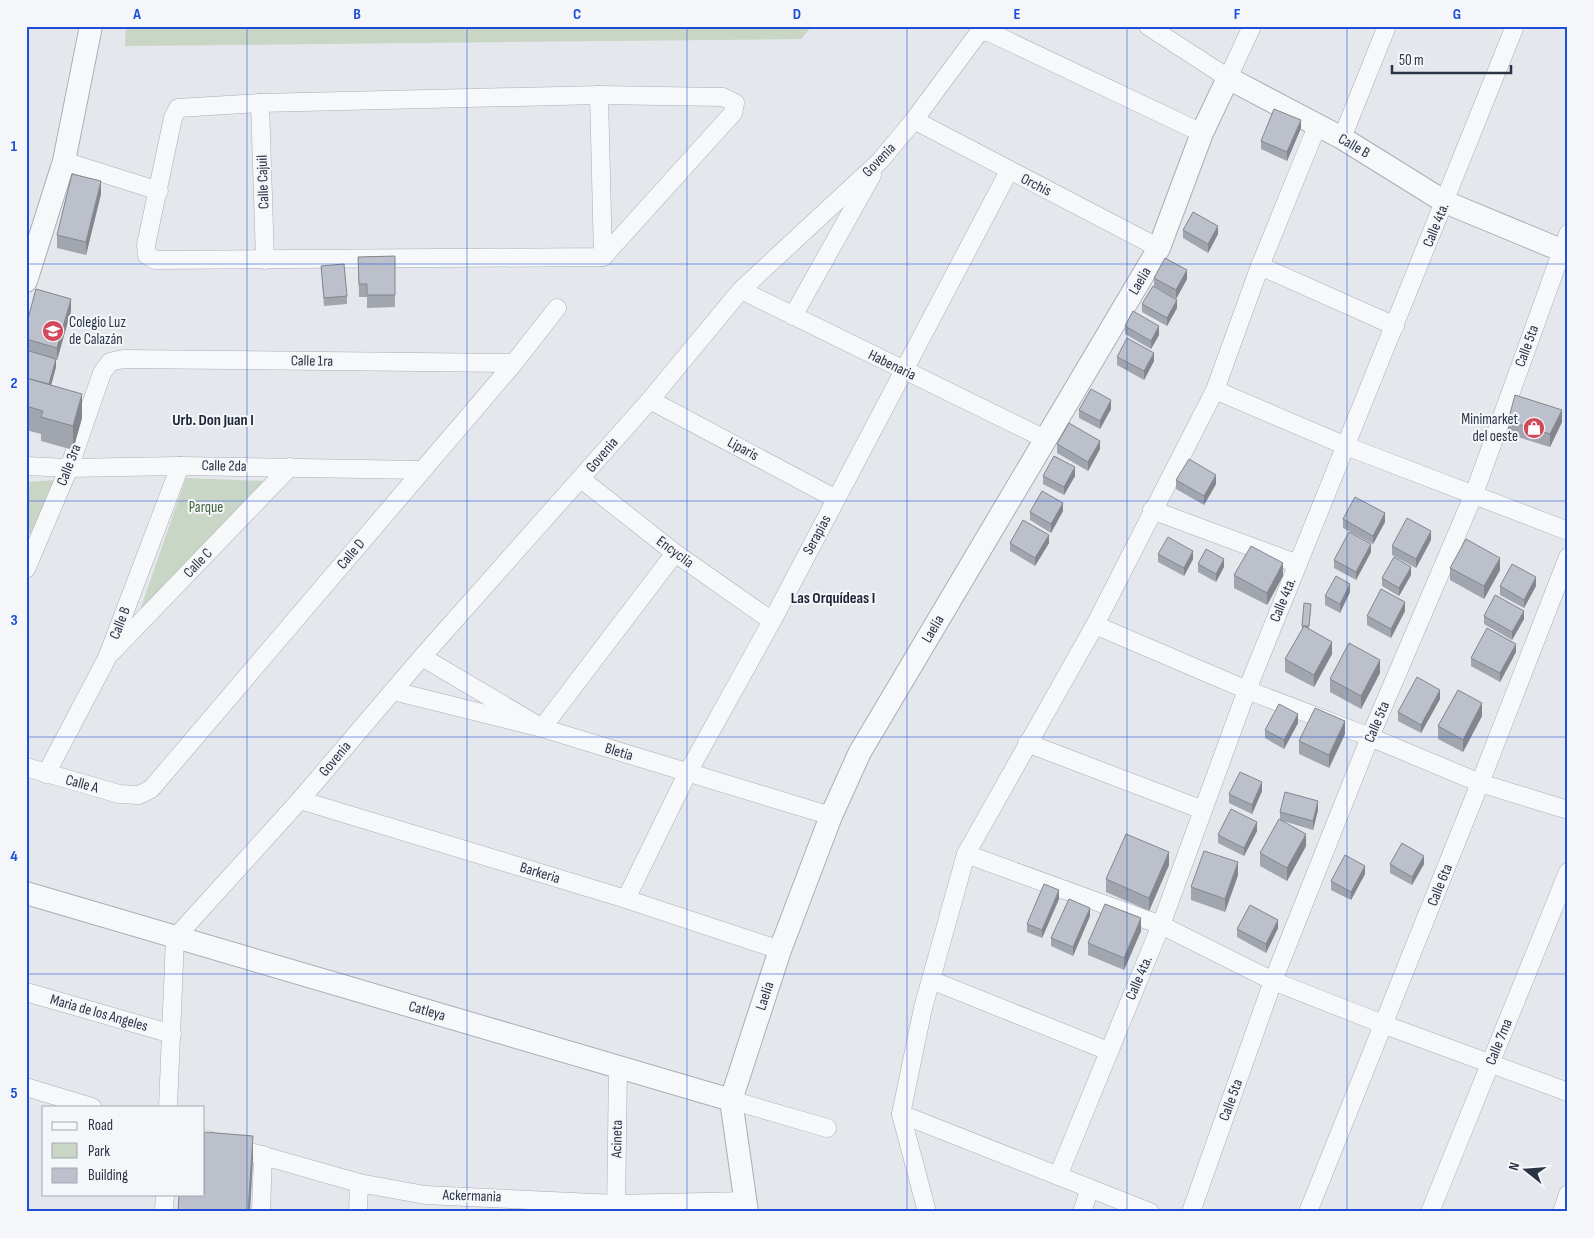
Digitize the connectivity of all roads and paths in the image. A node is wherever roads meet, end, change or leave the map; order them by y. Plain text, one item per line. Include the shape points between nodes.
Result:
1 (91, 26) edge
2 (1148, 26) edge
3 (1252, 26) edge
4 (1386, 26) edge
5 (1515, 26) edge
6 (1228, 78) junction
7 (599, 95) junction
8 (260, 103) junction
9 (914, 120) junction
10 (1317, 126) junction
11 (1202, 133) junction
12 (1342, 138) junction
13 (64, 161) junction
14 (880, 161) junction
15 (1009, 171) junction
16 (159, 191) junction
17 (1446, 202) junction
18 (1566, 246) edge
19 (1159, 248) junction
20 (603, 257) junction
21 (266, 260) junction
22 (1260, 266) junction
23 (26, 281) edge
24 (741, 290) junction
25 (557, 308) dead end
26 (793, 316) junction
27 (1395, 326) junction
28 (110, 362) joint
29 (514, 363) junction
30 (904, 371) junction
31 (1215, 390) junction
32 (650, 400) junction
33 (1044, 439) junction
34 (1346, 446) junction
35 (26, 466) edge
36 (180, 466) junction
37 (290, 467) junction
38 (68, 468) junction
39 (422, 470) junction
40 (581, 479) junction
41 (1474, 494) junction
42 (836, 499) junction
43 (1152, 510) junction
44 (1568, 531) edge
45 (675, 553) junction
46 (1568, 557) edge
47 (1298, 564) junction
48 (26, 569) edge
49 (772, 621) junction
50 (1095, 625) junction
51 (422, 657) junction
52 (107, 658) junction
53 (1247, 690) junction
54 (393, 691) junction
55 (542, 728) junction
56 (1370, 737) junction
57 (1027, 744) junction
58 (26, 767) edge
59 (46, 774) junction
60 (687, 774) junction
61 (1480, 783) junction
62 (139, 795) joint
63 (300, 800) junction
64 (1203, 810) junction
65 (1568, 810) edge
66 (831, 816) junction
67 (966, 854) junction
68 (1568, 872) edge
69 (26, 893) edge
70 (626, 899) junction
71 (1160, 925) junction
72 (175, 938) junction
73 (780, 950) junction
74 (931, 980) junction
75 (1273, 981) junction
76 (26, 992) edge
77 (1385, 1025) junction
78 (172, 1034) junction
79 (1108, 1051) junction
80 (1490, 1062) junction
81 (618, 1066) junction
82 (26, 1087) edge
83 (1568, 1092) edge
84 (731, 1100) junction
85 (89, 1106) edge
86 (168, 1106) edge
87 (901, 1114) junction
88 (827, 1128) dead end
89 (205, 1139) edge
90 (263, 1155) junction
91 (1058, 1176) junction
92 (359, 1183) junction
93 (1090, 1188) junction
94 (1568, 1194) edge
95 (165, 1196) edge
96 (492, 1204) edge
97 (747, 1206) edge
98 (616, 1208) edge
99 (164, 1212) edge
100 (261, 1212) edge
101 (358, 1212) edge
102 (927, 1212) edge
103 (1082, 1212) edge
104 (1150, 1212) edge
105 (1191, 1212) edge
106 (1308, 1212) edge
107 (1430, 1212) edge
108 (1562, 1212) edge

1 - 13 street
2 - 6 street, Calle B
3 - 6 street
4 - 12 street
5 - 17 street, Calle 4ta.
6 - 10 street, Calle B
6 - 11 street, Laelia
7 - 8 street
7 - 20 street
7 - 20 street via 723,97 735,103 733,113
8 - 16 street via 178,108
8 - 21 street, Calle Cajuil
9 - 11 street, Govenia via 980,31 991,33
9 - 14 street, Govenia
9 - 15 street, Orchis
10 - 12 street, Calle B
10 - 22 street
11 - 19 street, Laelia
12 - 17 street, Calle B
13 - 16 street
13 - 23 street
14 - 24 street, Govenia
14 - 26 street
15 - 19 street, Orchis
15 - 30 street, Serapias
16 - 21 street via 146,245 147,255 155,260
17 - 18 street, Calle B
17 - 27 street, Calle 4ta.
18 - 41 street, Calle 5ta
19 - 33 street, Laelia
20 - 21 street
22 - 27 street
22 - 31 street
24 - 26 street, Habenaria
24 - 32 street, Govenia
25 - 29 street, Calle D
26 - 30 street, Habenaria
27 - 34 street, Calle 4ta.
28 - 29 street, Calle 1ra via 123,359
28 - 38 street, Calle 3ra via 102,373
29 - 39 street, Calle D
30 - 33 street, Habenaria
30 - 42 street, Serapias
31 - 34 street
31 - 43 street
32 - 40 street, Govenia
32 - 42 street, Liparis
33 - 66 street, Laelia via 860,752
34 - 41 street
34 - 47 street, Calle 4ta.
35 - 38 street, Calle 2da
36 - 37 street, Calle 2da
36 - 38 street, Calle 2da
36 - 52 street, Calle B
37 - 39 street, Calle 2da
37 - 52 street, Calle C
38 - 48 street, Calle 3ra
39 - 62 street, Calle D via 162,778
40 - 45 street, Encyclia
40 - 51 street, Govenia
41 - 44 street
41 - 56 street, Calle 5ta
42 - 49 street, Serapias
43 - 47 street
43 - 50 street
45 - 49 street, Encyclia
45 - 55 street
46 - 61 street, Calle 6ta
47 - 53 street, Calle 4ta.
49 - 60 street, Serapias
50 - 53 street
50 - 57 street
51 - 54 street, Govenia
51 - 55 street, Bletia
52 - 59 street, Calle B
53 - 56 street
53 - 64 street, Calle 4ta.
54 - 55 street
54 - 63 street, Govenia
55 - 60 street, Bletia
56 - 61 street
56 - 75 street, Calle 5ta
57 - 64 street
57 - 67 street
58 - 59 street, Calle A
59 - 62 street, Calle A via 119,794
60 - 66 street, Bletia
60 - 70 street, Serapias
61 - 65 street
61 - 77 street, Calle 6ta
63 - 70 street, Barkeria
63 - 72 street, Govenia
64 - 71 street, Calle 4ta.
66 - 73 street, Laelia
67 - 71 street
67 - 74 street
68 - 80 street, Calle 7ma
69 - 72 street, Catleya
70 - 73 street, Barkeria
71 - 75 street
71 - 79 street, Calle 4ta.
72 - 78 street
72 - 81 street, Catleya
73 - 84 street, Laelia
74 - 79 street
74 - 87 street
75 - 77 street
75 - 105 street, Calle 5ta
76 - 78 street, Maria de los Angeles
77 - 80 street
77 - 106 street, Calle 6ta
78 - 86 street
79 - 91 street, Calle 4ta.
80 - 83 street
80 - 107 street, Calle 7ma
81 - 84 street, Catleya
81 - 98 street, Acineta
82 - 85 street
84 - 88 street, Catleya
84 - 97 street, Laelia
87 - 91 street
87 - 102 street
89 - 90 street, Ackermania
90 - 92 street, Ackermania
90 - 100 street
91 - 93 street
92 - 96 street, Ackermania
92 - 101 street
93 - 103 street
93 - 104 street
94 - 108 street
95 - 99 street
96 - 98 street, Ackermania
97 - 98 street, Ackermania

